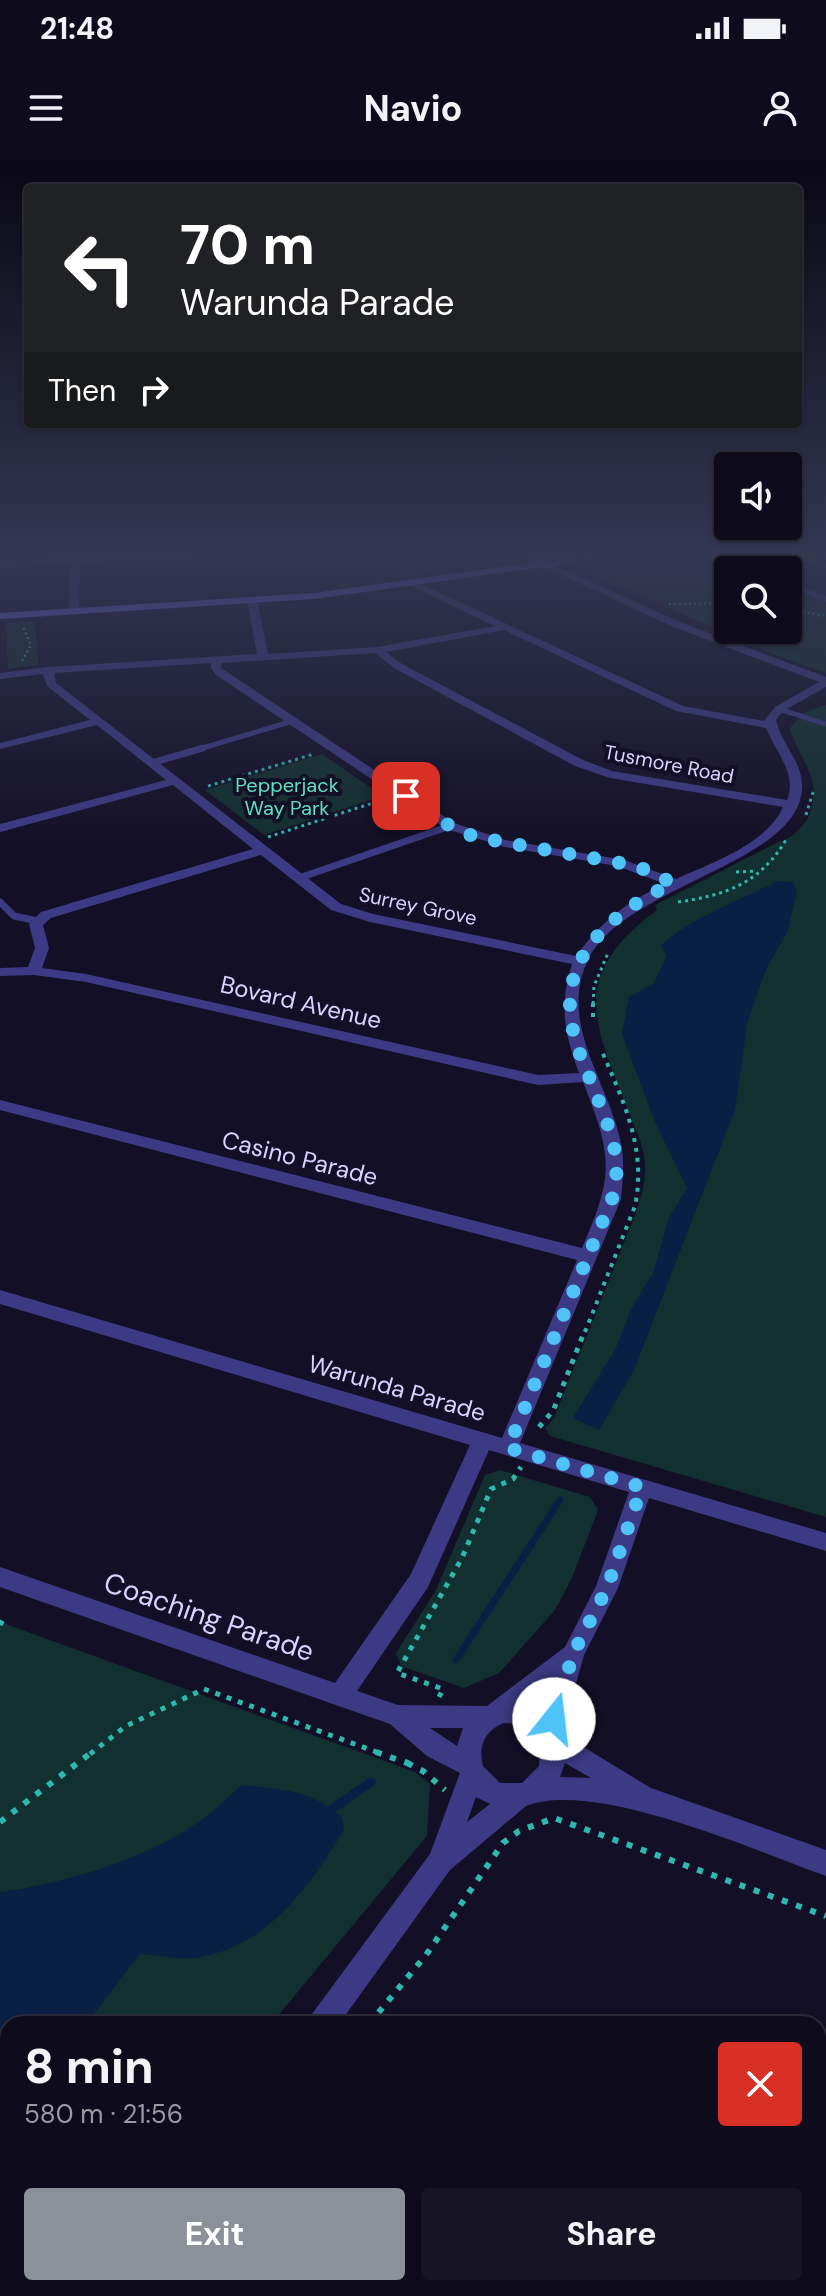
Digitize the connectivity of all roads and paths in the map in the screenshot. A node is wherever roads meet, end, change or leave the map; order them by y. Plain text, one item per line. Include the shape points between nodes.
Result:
1 (29, 651) edge
2 (262, 651) edge
3 (366, 651) edge
4 (378, 651) edge
5 (555, 651) edge
6 (746, 651) edge
7 (263, 657) junction
8 (217, 660) junction
9 (14, 668) dead end
10 (48, 670) junction
11 (0, 676) edge
12 (826, 682) edge
13 (779, 709) junction
14 (100, 721) junction
15 (293, 721) junction
16 (826, 724) edge
17 (770, 725) junction
18 (0, 746) edge
19 (320, 752) dead end
20 (151, 763) junction
21 (175, 781) junction
22 (202, 788) dead end
23 (388, 798) dead end
24 (792, 805) junction
25 (450, 826) junction
26 (0, 828) edge
27 (264, 844) junction
28 (299, 878) junction
29 (673, 883) junction
30 (0, 902) edge
31 (38, 921) junction
32 (580, 961) junction
33 (34, 971) junction
34 (0, 972) edge
35 (590, 1077) junction
36 (0, 1105) edge
37 (588, 1256) junction
38 (0, 1297) edge
39 (483, 1440) junction
40 (508, 1448) junction
41 (642, 1487) junction
42 (826, 1542) edge
43 (0, 1577) edge
44 (4, 1618) dead end
45 (0, 1625) edge
46 (573, 1654) junction
47 (204, 1689) dead end
48 (340, 1696) junction
49 (491, 1715) junction
50 (398, 1716) junction
51 (551, 1739) junction
52 (470, 1769) junction
53 (527, 1793) junction
54 (646, 1799) junction
55 (0, 1822) edge
56 (440, 1862) junction
57 (826, 1863) edge
58 (826, 1916) edge
59 (328, 2016) edge
60 (376, 2016) edge

1 - 9 path
2 - 7 street
3 - 7 street
4 - 24 street, Tusmore Road via 579,763 610,774
5 - 17 street via 686,712
6 - 12 street
7 - 8 street
8 - 10 street
8 - 15 street via 220,673
10 - 11 street
10 - 14 street, Surrey Grove via 51,684
12 - 13 street
13 - 16 lane
13 - 17 street
14 - 18 street
14 - 20 street, Surrey Grove
15 - 20 lane
15 - 25 street
17 - 24 street via 795,771
19 - 22 path
20 - 21 street, Surrey Grove
21 - 26 street
21 - 27 street, Surrey Grove
23 - 27 path
24 - 29 street via 783,822 758,843
25 - 28 lane
25 - 29 street via 490,840 637,866
27 - 28 street, Surrey Grove
27 - 31 street
28 - 32 street, Surrey Grove via 336,907 356,915
29 - 32 street via 614,918
30 - 31 lane via 14,916
31 - 33 street via 42,948
32 - 35 street via 570,1016
33 - 34 street, Bovard Avenue
33 - 35 street, Bovard Avenue via 86,978 527,1078
35 - 37 street via 618,1164 612,1199
36 - 37 street, Casino Parade
37 - 40 street
38 - 39 street, Warunda Parade
39 - 40 street, Warunda Parade
39 - 48 street via 420,1580
40 - 41 street, Warunda Parade
41 - 42 street, Warunda Parade
41 - 46 street via 607,1588
43 - 48 street, Coaching Parade
44 - 45 path
46 - 49 street
46 - 51 street
47 - 55 path via 126,1726
48 - 50 street, Coaching Parade
49 - 50 street, Coaching Parade
49 - 51 street via 519,1713 542,1725
49 - 52 street via 472,1732 466,1753
50 - 52 street, Coaching Parade
51 - 53 street via 552,1770 545,1782
51 - 54 street
52 - 53 street via 493,1791
52 - 56 street
53 - 54 street via 579,1789
53 - 56 street
54 - 57 street
56 - 59 street
58 - 60 path via 554,1818 503,1843 426,1955

